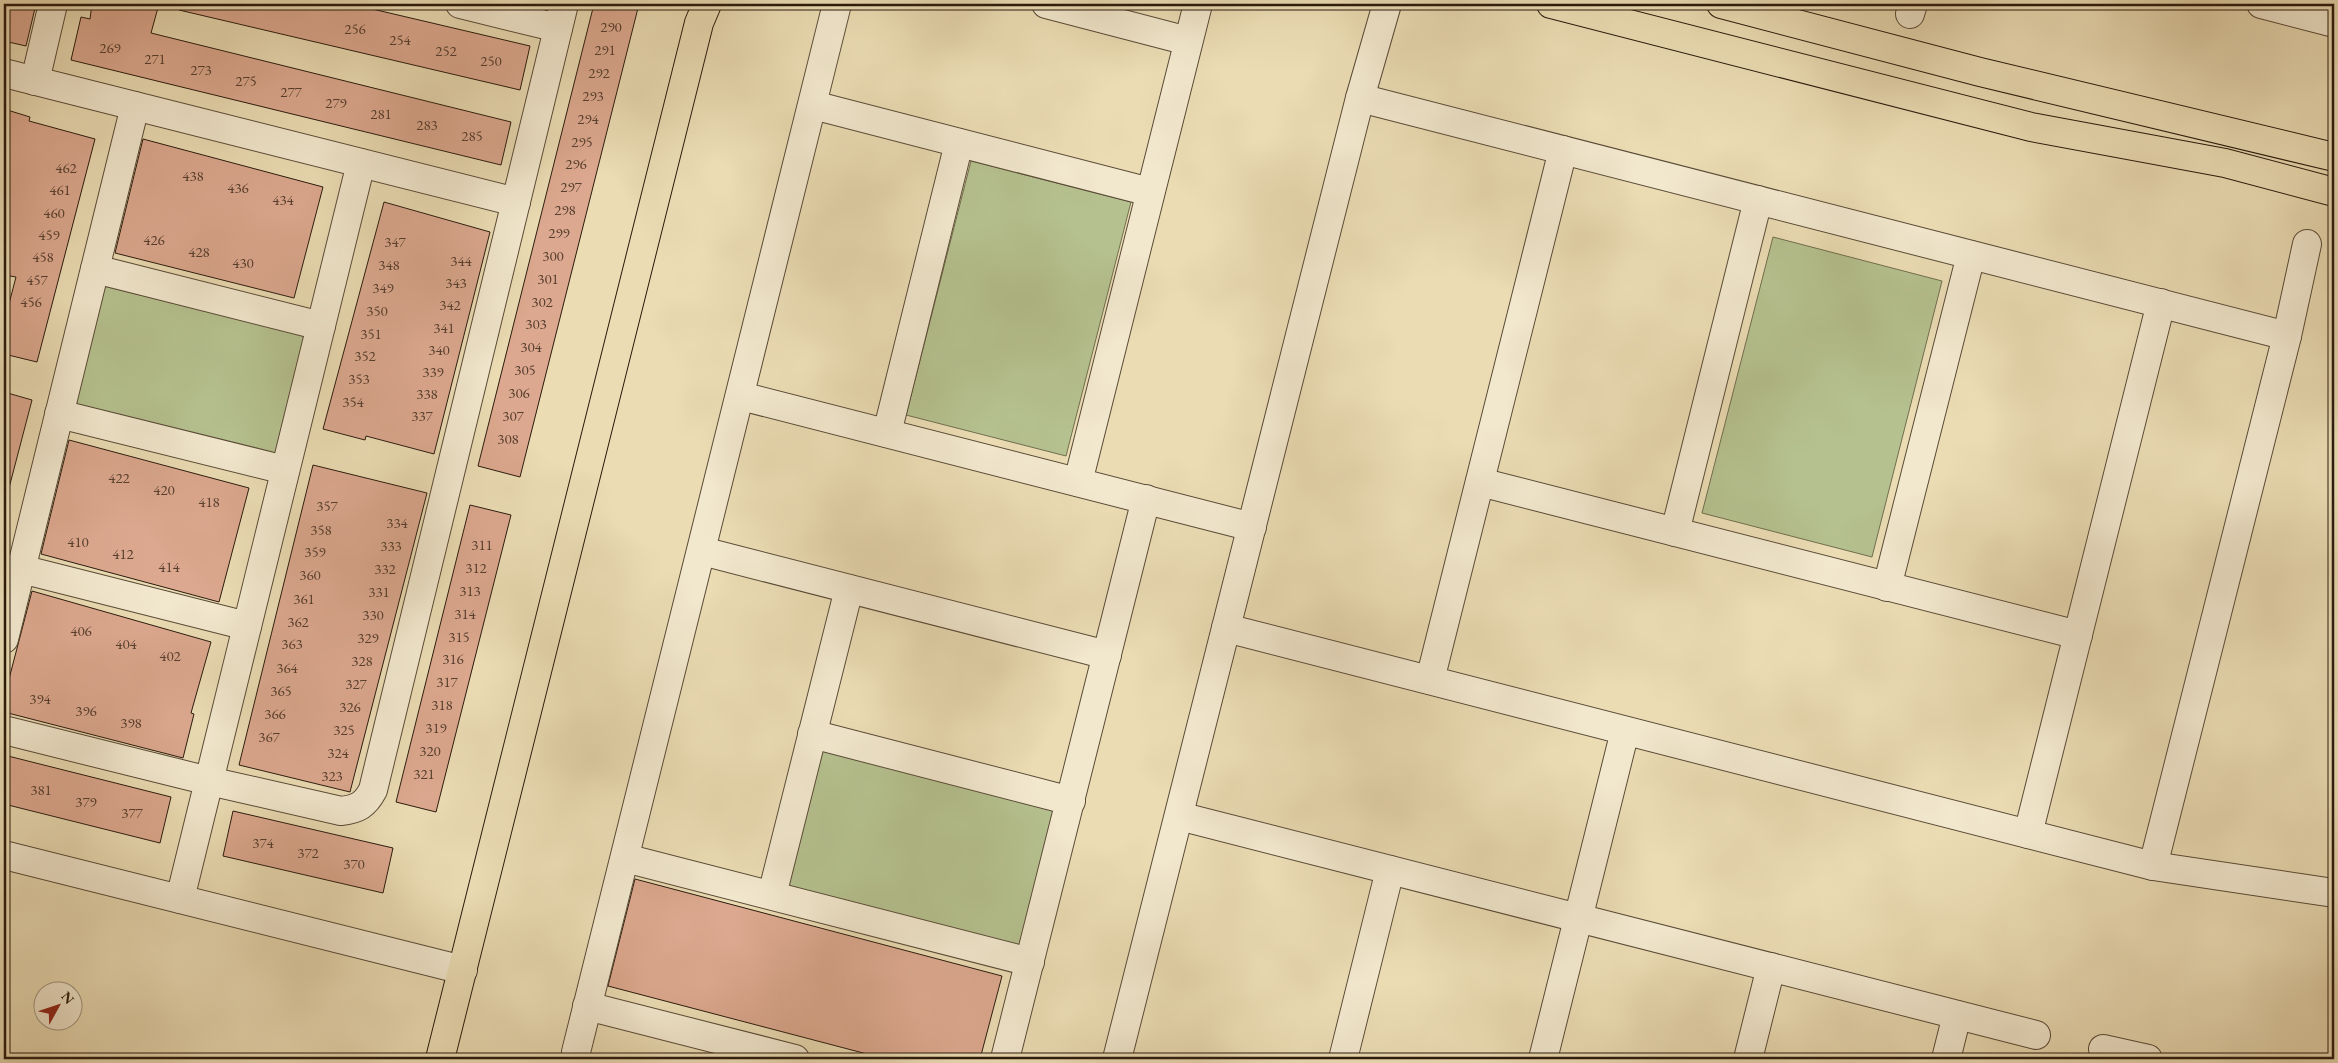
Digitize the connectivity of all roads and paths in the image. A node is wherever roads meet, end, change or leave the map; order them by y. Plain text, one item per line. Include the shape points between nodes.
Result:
1 (54, 4) edge
2 (460, 4) edge
3 (837, 4) edge
4 (1046, 4) edge
5 (1198, 4) edge
6 (1387, 4) edge
7 (1551, 4) edge
8 (1721, 4) edge
9 (2261, 4) edge
10 (702, 10) edge
11 (561, 16) edge
12 (2334, 23) edge
13 (1188, 41) junction
14 (4, 74) edge
15 (34, 81) junction
16 (1360, 98) junction
17 (813, 105) junction
18 (134, 106) junction
19 (959, 143) junction
20 (1563, 150) junction
21 (2334, 157) edge
22 (361, 163) junction
23 (1150, 192) junction
24 (2334, 192) edge
25 (1758, 200) junction
26 (516, 202) junction
27 (2307, 244) dead end
28 (1971, 255) junction
29 (95, 269) junction
30 (2161, 304) junction
31 (321, 326) junction
32 (2287, 336) junction
33 (741, 396) junction
34 (59, 414) junction
35 (887, 433) junction
36 (286, 470) junction
37 (1078, 482) junction
38 (1480, 482) junction
39 (1146, 500) junction
40 (1252, 527) junction
41 (1675, 532) junction
42 (702, 551) junction
43 (21, 569) junction
44 (1887, 587) junction
45 (849, 589) junction
46 (247, 626) junction
47 (1226, 628) junction
48 (2078, 636) junction
49 (4, 639) edge
50 (1107, 655) junction
51 (1430, 680) junction
52 (4, 730) edge
53 (1625, 731) junction
54 (812, 734) junction
55 (209, 781) junction
56 (1071, 801) junction
57 (1179, 816) junction
58 (2028, 834) junction
59 (4, 854) edge
60 (625, 858) junction
61 (2154, 866) junction
62 (1390, 870) junction
63 (2334, 893) edge
64 (772, 896) junction
65 (180, 899) junction
66 (1578, 918) junction
67 (1030, 962) junction
68 (1771, 967) junction
69 (463, 970) junction
70 (587, 1006) junction
71 (1957, 1015) junction
72 (2036, 1035) dead end
73 (2103, 1049) dead end
74 (576, 1052) dead end
75 (440, 1059) edge
76 (795, 1059) edge
77 (1006, 1059) edge
78 (1117, 1059) edge
79 (1343, 1059) edge
80 (1543, 1059) edge
81 (1748, 1059) edge
82 (1946, 1059) edge
83 (2148, 1059) edge

1 - 15 street
2 - 11 street
3 - 17 street
4 - 13 street
5 - 13 street
6 - 16 street
7 - 24 main road via 2031,127 2225,163
8 - 21 main road via 1980,72
9 - 12 street
10 - 69 main road
11 - 26 street
13 - 23 street
14 - 15 street
15 - 18 street
16 - 20 street
16 - 40 street
17 - 19 street
17 - 33 street
18 - 22 street
18 - 29 street
19 - 23 street
19 - 35 street
20 - 25 street
20 - 38 street
22 - 26 street
22 - 31 street
23 - 37 street
25 - 28 street
25 - 41 street
26 - 55 street via 373,790 366,803 356,809 341,811
27 - 32 street
28 - 30 street
28 - 44 street
29 - 31 street
29 - 34 street
30 - 32 street
30 - 48 street
31 - 36 street
32 - 61 street
33 - 35 street
33 - 42 street
34 - 36 street
34 - 43 street
35 - 37 street
36 - 46 street
37 - 39 street
38 - 41 street
38 - 51 street
39 - 40 street
39 - 50 street
40 - 47 street
41 - 44 street
42 - 45 street
42 - 60 street
43 - 46 street
43 - 49 street
44 - 48 street
45 - 50 street
45 - 54 street
46 - 55 street
47 - 51 street
47 - 57 street
48 - 58 street
50 - 56 street
51 - 53 street
52 - 55 street
53 - 58 street
53 - 66 street
54 - 56 street
54 - 64 street
55 - 65 street
56 - 67 street
57 - 62 street
57 - 78 street
58 - 61 street
59 - 65 street
60 - 64 street
60 - 70 street
61 - 63 street
62 - 66 street
62 - 79 street
64 - 67 street
65 - 69 street
66 - 68 street
66 - 80 street
67 - 77 street
68 - 71 street
68 - 81 street
69 - 75 main road
70 - 74 street
70 - 76 street
71 - 72 street
71 - 82 street
73 - 83 street

